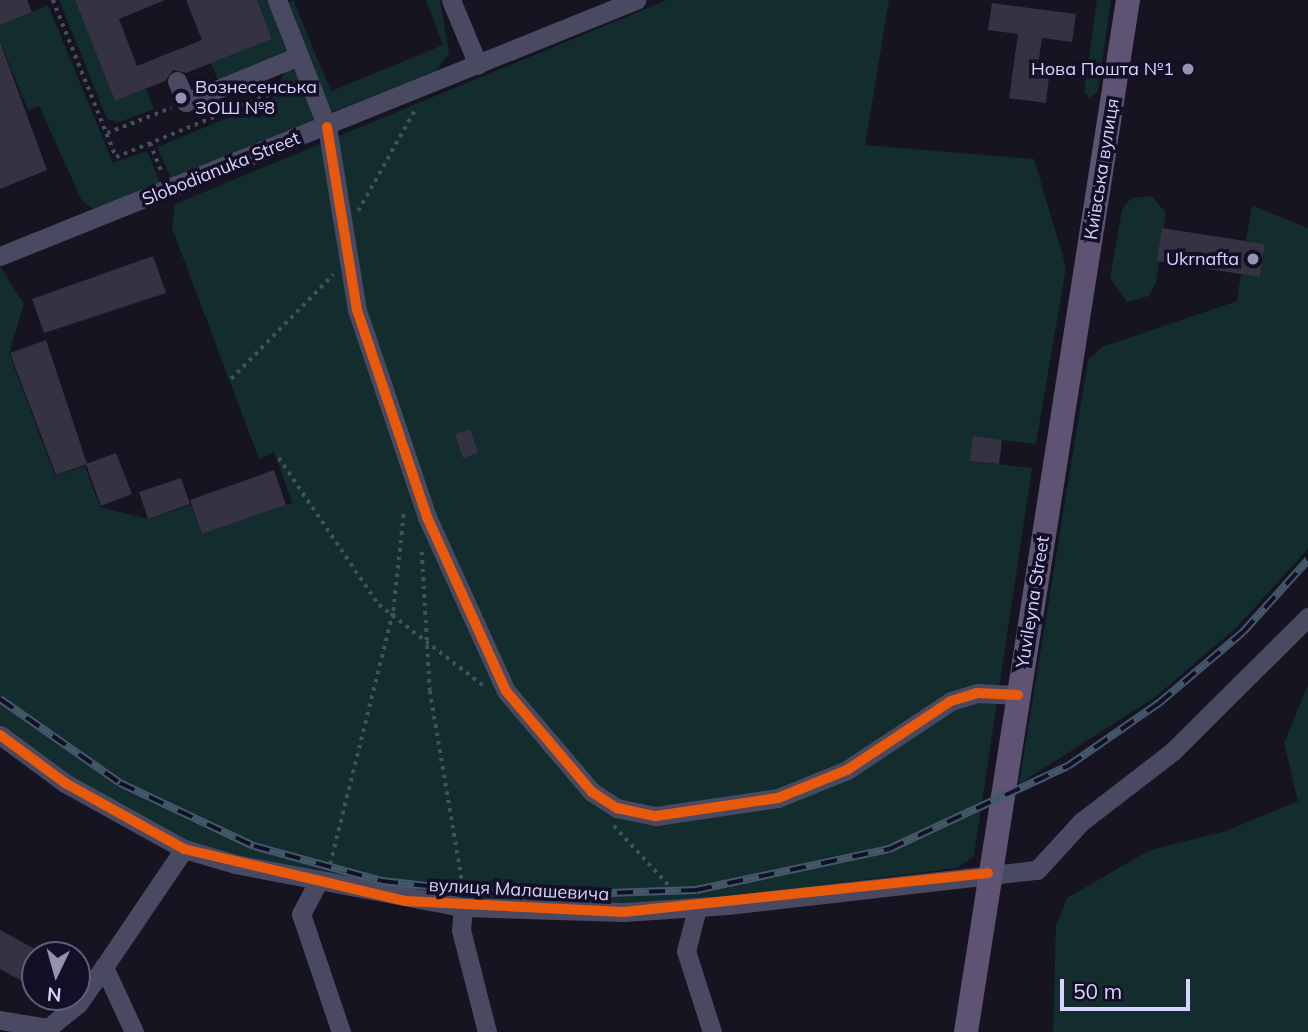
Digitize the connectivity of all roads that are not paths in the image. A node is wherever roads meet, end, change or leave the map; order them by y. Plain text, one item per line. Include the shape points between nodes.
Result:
1 (276, 0) edge
2 (450, 0) edge
3 (636, 0) edge
4 (1128, 0) edge
5 (299, 56) junction
6 (478, 65) junction
7 (177, 81) dead end
8 (327, 127) junction
9 (0, 256) edge
10 (1075, 339) joint
11 (1308, 617) edge
12 (1018, 695) junction
13 (0, 735) edge
14 (184, 849) junction
15 (988, 873) junction
16 (318, 882) junction
17 (463, 907) junction
18 (689, 908) junction
19 (104, 967) junction
20 (0, 1020) edge
21 (134, 1032) edge
22 (341, 1032) edge
23 (487, 1032) edge
24 (712, 1032) edge
25 (966, 1032) edge

1 - 5 street
2 - 6 street
3 - 6 street, Slobodianuka Street
4 - 10 main road, Київська вулиця
5 - 7 street via 186,102
5 - 8 street
6 - 8 street, Slobodianuka Street
8 - 9 street, Slobodianuka Street
8 - 12 street via 347,232 347,256 370,359 427,517 506,691 604,801 656,816 778,798 847,770 951,701 977,693
10 - 12 main road, Yuvileyna Street
11 - 15 street, вулиця Малашевича via 1172,752 1081,822 1037,870 1017,876
12 - 15 main road, Yuvileyna Street
13 - 14 street, вулиця Малашевича via 65,783
14 - 16 street, вулиця Малашевича
14 - 19 street
15 - 18 street, вулиця Малашевича
15 - 25 main road, Yuvileyna Street
16 - 17 street, вулиця Малашевича
16 - 22 street via 301,914
17 - 18 street, вулиця Малашевича
17 - 23 street via 461,930
18 - 24 street via 686,951
19 - 20 street via 78,1004 48,1028
19 - 21 street

